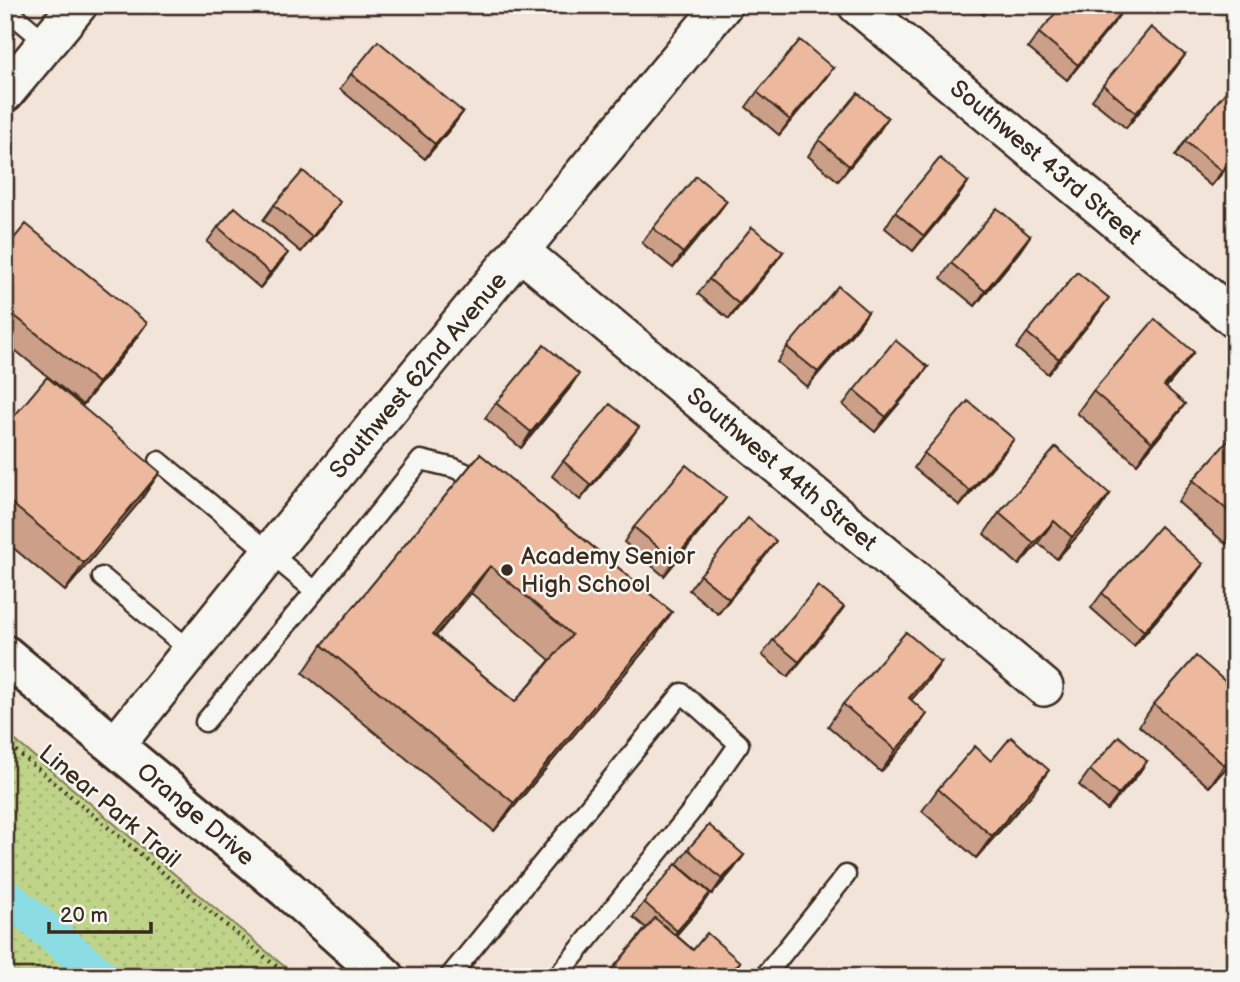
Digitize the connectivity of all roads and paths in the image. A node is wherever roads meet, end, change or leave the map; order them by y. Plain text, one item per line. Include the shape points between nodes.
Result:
1 (78, 5) edge
2 (723, 5) edge
3 (857, 5) edge
4 (5, 8) edge
5 (47, 43) junction
6 (5, 93) edge
7 (520, 251) junction
8 (1235, 319) edge
9 (159, 460) dead end
10 (472, 476) edge
11 (269, 554) junction
12 (102, 578) dead end
13 (315, 592) junction
14 (191, 650) junction
15 (5, 655) edge
16 (1044, 687) dead end
17 (205, 722) dead end
18 (5, 742) edge
19 (114, 746) junction
20 (846, 874) dead end
21 (289, 977) edge
22 (384, 977) edge
23 (449, 977) edge
24 (556, 977) edge
25 (764, 977) edge

1 - 5 street
2 - 7 street, Southwest 62nd Avenue
3 - 8 street, Southwest 43rd Street
4 - 5 lane
5 - 6 street
7 - 11 street, Southwest 62nd Avenue
7 - 16 street, Southwest 44th Street
9 - 11 lane
10 - 13 lane via 421,460
11 - 13 lane
11 - 14 street, Southwest 62nd Avenue
12 - 14 lane
13 - 17 lane
14 - 19 street, Southwest 62nd Avenue
15 - 19 street, Orange Drive
18 - 21 path, Linear Park Trail
19 - 22 street, Orange Drive via 287,889
20 - 25 lane
23 - 24 lane via 682,693 739,744 691,812

